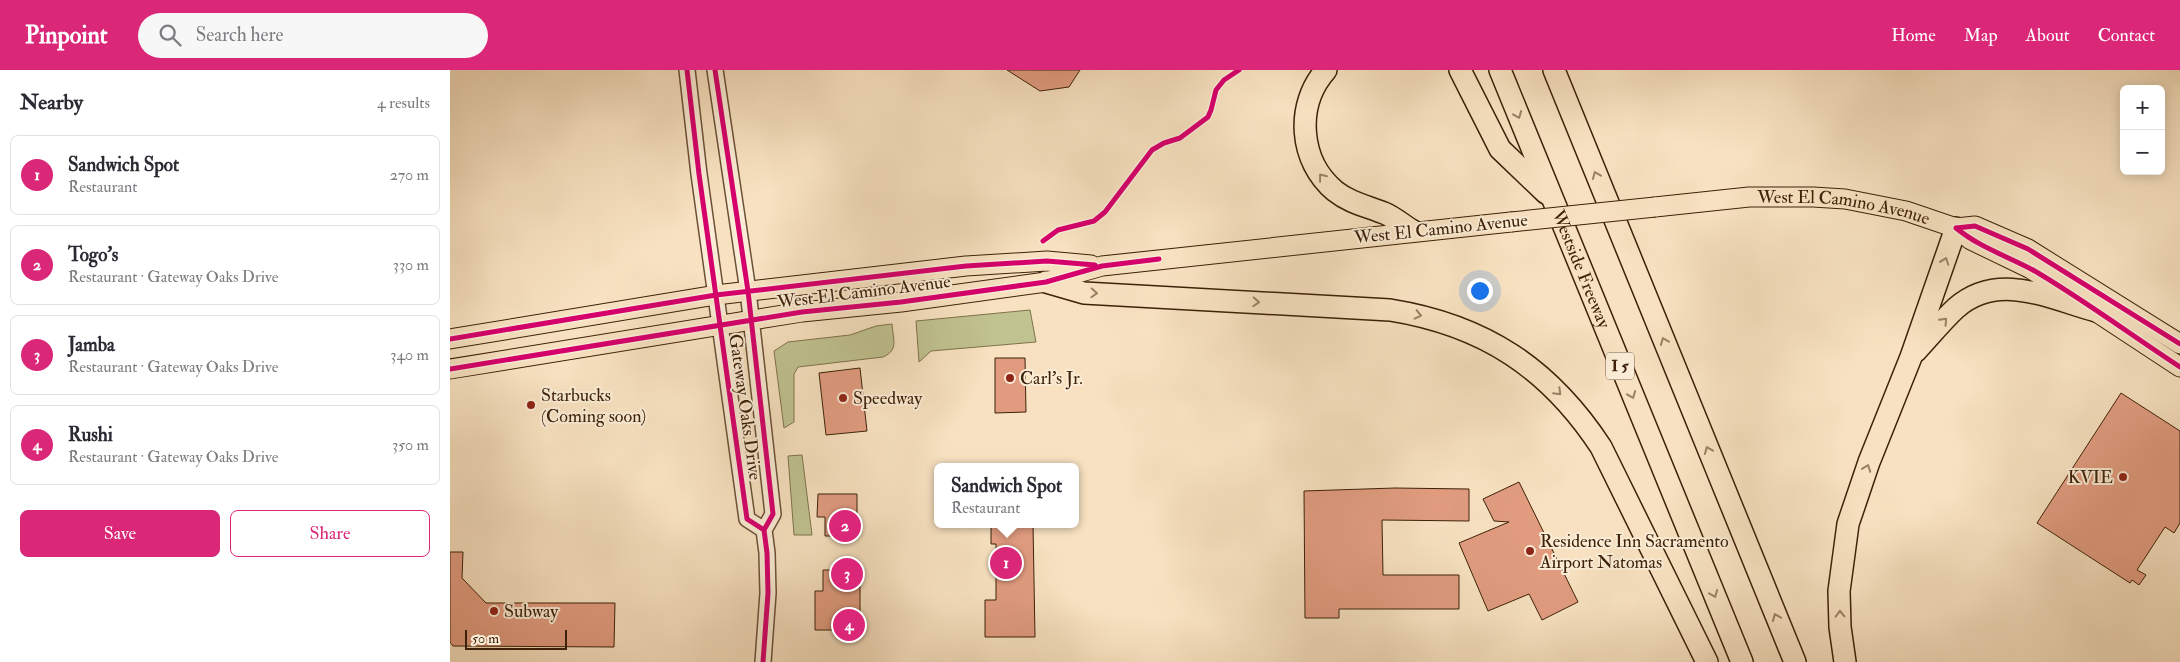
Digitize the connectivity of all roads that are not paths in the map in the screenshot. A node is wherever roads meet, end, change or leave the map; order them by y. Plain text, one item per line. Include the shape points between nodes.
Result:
1 (687, 70) edge
2 (715, 70) edge
3 (1326, 70) edge
4 (1460, 70) edge
5 (1500, 70) edge
6 (1554, 70) edge
7 (1551, 198) junction
8 (1956, 228) junction
9 (1414, 231) junction
10 (1102, 266) junction
11 (1046, 282) junction
12 (748, 291) junction
13 (716, 295) junction
14 (2096, 311) junction
15 (751, 320) junction
16 (720, 324) junction
17 (450, 339) edge
18 (2180, 344) edge
19 (1911, 356) junction
20 (2180, 368) edge
21 (450, 369) edge
22 (764, 530) junction
23 (763, 662) edge
24 (1707, 662) edge
25 (1742, 662) edge
26 (1795, 662) edge
27 (1845, 662) edge

1 - 13 street, Gateway Oaks Drive
2 - 12 street, Gateway Oaks Drive
9 -> 3 highway via 1336,191 1316,168 1305,137 1305,120 1308,103
4 - 7 highway via 1500,149
5 -> 7 highway, Westside Freeway / I 5
26 -> 6 highway
7 -> 25 highway, Westside Freeway / I 5
8 - 9 main road, West El Camino Avenue, bridge via 1906,211 1845,199 1749,197
8 - 14 main road, West El Camino Avenue via 1971,240 2032,269
8 - 18 main road, West El Camino Avenue via 1975,226 2028,249
19 -> 8 highway
9 - 10 main road, West El Camino Avenue
10 - 11 main road, West El Camino Avenue
10 - 12 main road, West El Camino Avenue via 1047,261 966,266
11 - 15 main road, West El Camino Avenue
11 -> 24 highway via 1084,293 1390,310 1447,322 1506,350 1544,378 1565,399 1601,447
12 - 13 main road, West El Camino Avenue
12 - 15 street, Gateway Oaks Drive
13 - 16 street, Gateway Oaks Drive
13 - 17 main road, West El Camino Avenue
19 -> 14 highway via 1956,308 1981,293 2015,288
14 - 20 main road, West El Camino Avenue
15 - 16 main road, West El Camino Avenue
15 - 22 street, Gateway Oaks Drive via 774,514
16 - 21 main road, West El Camino Avenue
16 - 22 street, Gateway Oaks Drive via 747,519
27 -> 19 highway via 1839,591 1848,524
22 - 23 street, Gateway Oaks Drive via 768,593

